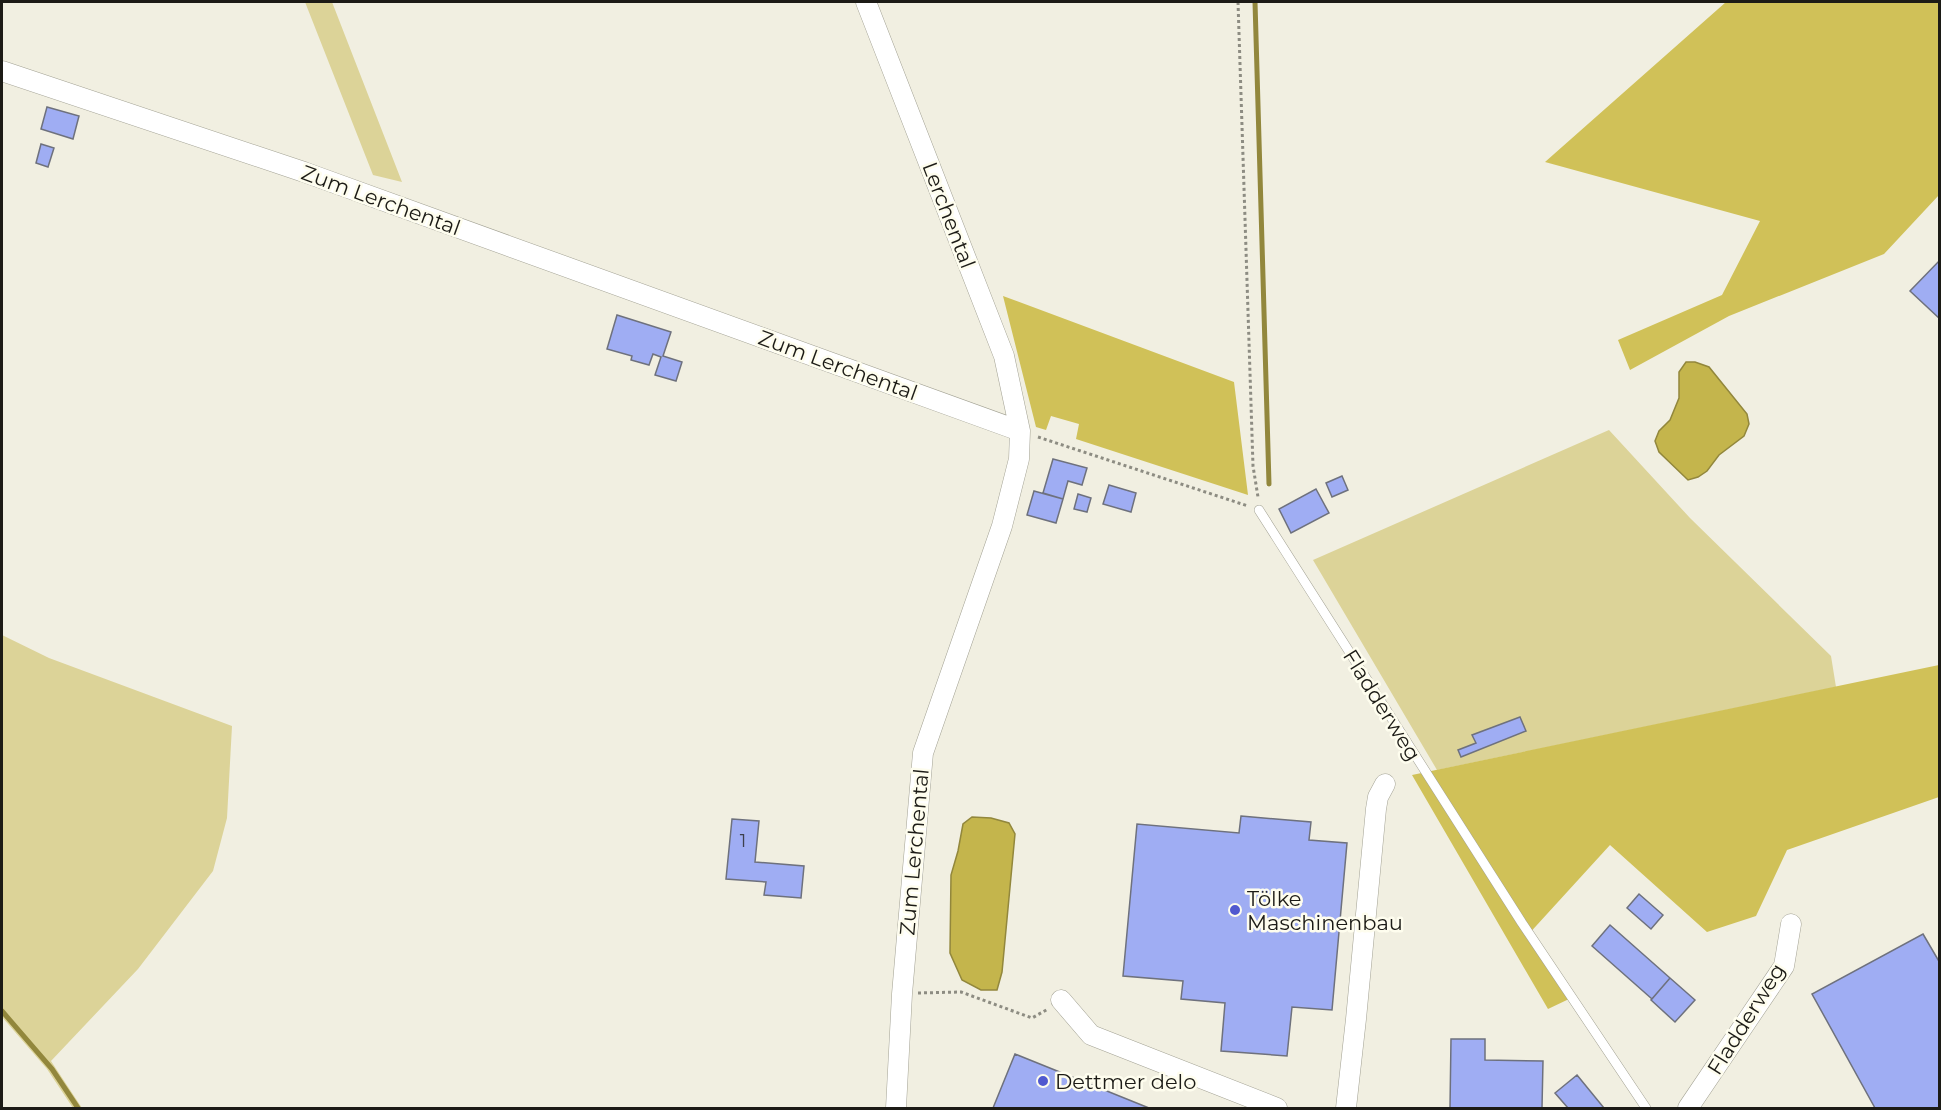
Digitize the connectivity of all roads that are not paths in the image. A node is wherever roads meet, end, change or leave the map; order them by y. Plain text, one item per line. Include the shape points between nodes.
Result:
1 (866, 2) edge
2 (2, 71) edge
3 (1020, 431) junction
4 (1259, 510) road end
5 (1385, 784) dead end
6 (1791, 924) dead end
7 (1061, 1000) road end
8 (896, 1108) edge
9 (1276, 1108) edge
10 (1346, 1108) edge
11 (1646, 1108) edge
12 (1688, 1108) edge

1 - 3 street, Lerchental via 1004,356
2 - 3 street, Zum Lerchental via 304,172
3 - 8 street, Zum Lerchental via 1019,459 1002,526 923,753
4 - 11 lane, Fladderweg via 1515,913
5 - 10 street, Fladderweg via 1376,809
6 - 12 street, Fladderweg via 1784,966
7 - 9 street via 1091,1035

